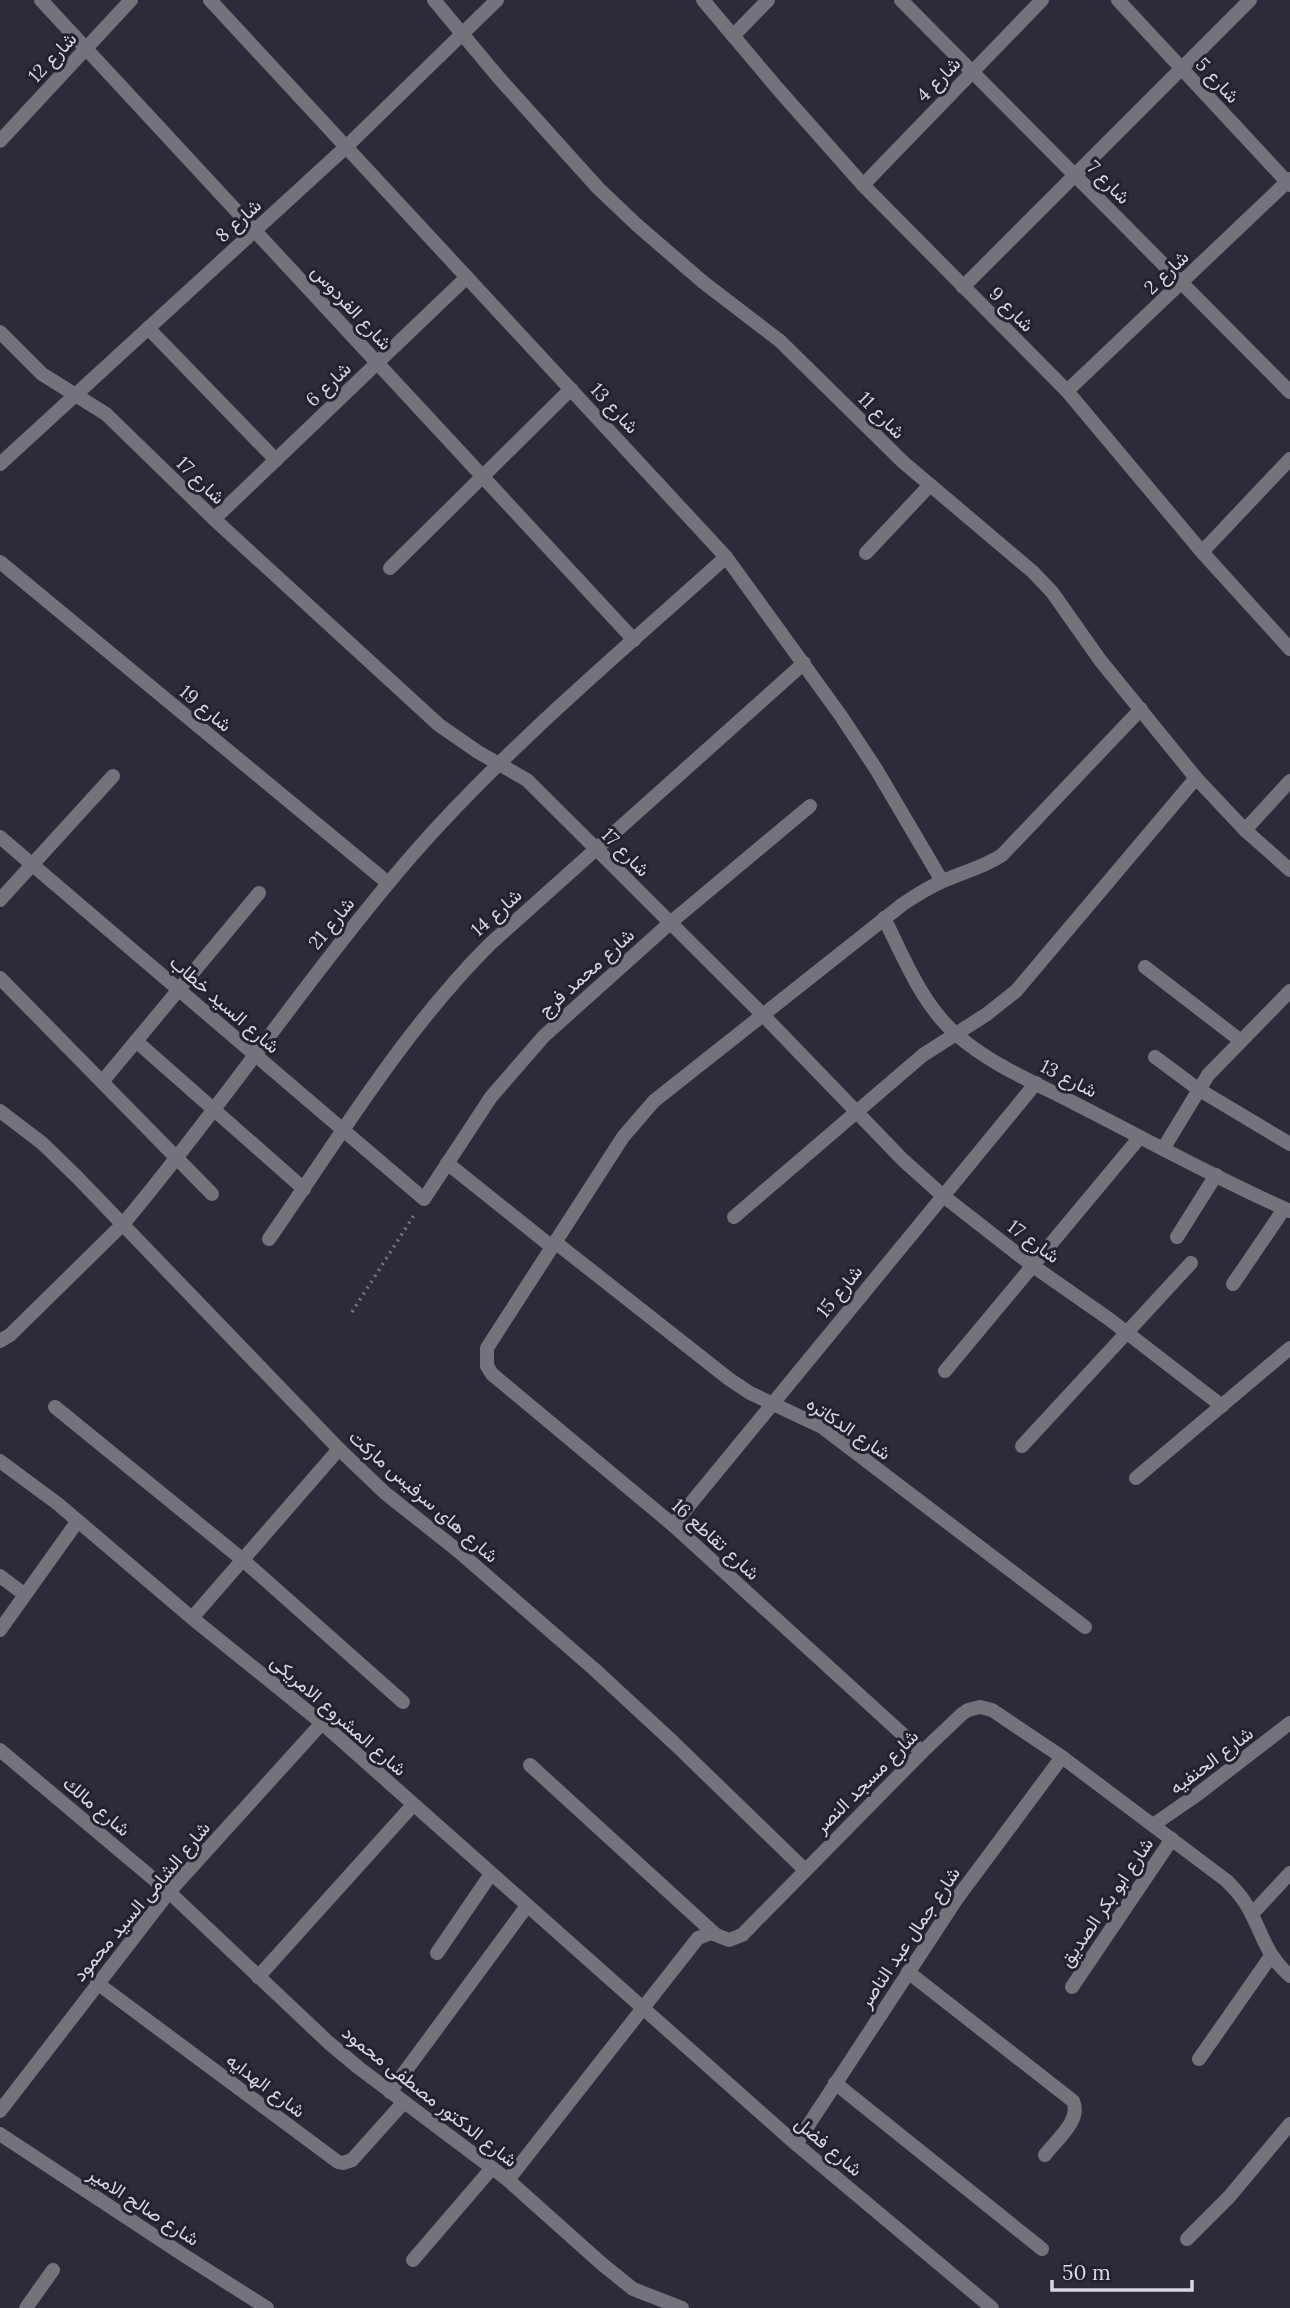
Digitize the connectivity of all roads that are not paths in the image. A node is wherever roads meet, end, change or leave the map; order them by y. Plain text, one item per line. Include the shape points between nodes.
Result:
1 (41, 0) edge
2 (131, 0) edge
3 (211, 0) edge
4 (434, 0) edge
5 (497, 0) edge
6 (704, 0) edge
7 (768, 0) edge
8 (901, 0) edge
9 (1042, 0) edge
10 (1118, 0) edge
11 (1250, 0) edge
12 (463, 34) junction
13 (733, 36) junction
14 (86, 48) junction
15 (1181, 68) junction
16 (972, 71) junction
17 (0, 141) edge
18 (346, 147) junction
19 (1075, 175) junction
20 (1289, 182) edge
21 (863, 185) junction
22 (255, 230) junction
23 (467, 277) junction
24 (1182, 283) junction
25 (963, 287) junction
26 (148, 328) junction
27 (0, 332) edge
28 (378, 363) junction
29 (571, 388) junction
30 (1067, 391) junction
31 (1290, 392) edge
32 (75, 394) junction
33 (276, 460) junction
34 (1290, 460) edge
35 (0, 464) edge
36 (483, 476) junction
37 (930, 485) junction
38 (214, 519) junction
39 (1202, 552) junction
40 (866, 554) dead end
41 (726, 558) junction
42 (0, 562) edge
43 (390, 568) dead end
44 (634, 640) junction
45 (1290, 649) edge
46 (804, 663) junction
47 (1141, 709) junction
48 (500, 763) junction
49 (113, 776) dead end
50 (1196, 778) junction
51 (1290, 781) edge
52 (810, 806) dead end
53 (1245, 830) junction
54 (0, 837) edge
55 (596, 849) junction
56 (33, 864) junction
57 (1290, 870) edge
58 (942, 881) junction
59 (388, 883) junction
60 (259, 893) dead end
61 (0, 901) edge
62 (884, 918) junction
63 (670, 923) junction
64 (1145, 967) dead end
65 (0, 978) edge
66 (179, 989) junction
67 (1290, 991) edge
68 (762, 1015) junction
69 (955, 1034) junction
70 (136, 1041) junction
71 (1241, 1041) junction
72 (255, 1055) junction
73 (1155, 1057) dead end
74 (102, 1082) junction
75 (1036, 1083) junction
76 (1198, 1089) junction
77 (213, 1109) junction
78 (0, 1111) edge
79 (858, 1113) junction
80 (344, 1131) junction
81 (1140, 1137) junction
82 (1290, 1144) edge
83 (1163, 1149) junction
84 (175, 1158) junction
85 (447, 1163) junction
86 (1216, 1175) junction
87 (304, 1189) junction
88 (212, 1194) dead end
89 (942, 1195) junction
90 (424, 1199) joint
91 (1287, 1210) edge
92 (734, 1217) dead end
93 (123, 1224) junction
94 (1177, 1237) dead end
95 (269, 1239) dead end
96 (553, 1244) junction
97 (1191, 1263) dead end
98 (1033, 1265) junction
99 (1233, 1284) dead end
100 (1128, 1332) junction
101 (0, 1341) edge
102 (1290, 1348) edge
103 (945, 1371) dead end
104 (772, 1403) junction
105 (1222, 1406) junction
106 (55, 1407) dead end
107 (1023, 1446) dead end
108 (339, 1449) junction
109 (0, 1461) edge
110 (1136, 1478) dead end
111 (78, 1522) junction
112 (673, 1525) junction
113 (243, 1560) junction
114 (0, 1576) edge
115 (24, 1594) junction
116 (192, 1618) junction
117 (1085, 1627) dead end
118 (0, 1630) edge
119 (403, 1702) dead end
120 (322, 1723) junction
121 (1290, 1723) edge
122 (922, 1752) junction
123 (1, 1753) edge
124 (1062, 1757) junction
125 (530, 1765) dead end
126 (413, 1805) junction
127 (1153, 1825) junction
128 (1172, 1839) junction
129 (804, 1870) junction
130 (1290, 1873) edge
131 (491, 1874) junction
132 (169, 1892) junction
133 (527, 1906) junction
134 (1252, 1914) junction
135 (715, 1934) junction
136 (437, 1953) dead end
137 (1271, 1956) junction
138 (908, 1972) junction
139 (1290, 1976) edge
140 (258, 1977) junction
141 (97, 1983) junction
142 (1072, 1987) dead end
143 (643, 2010) junction
144 (1199, 2059) dead end
145 (835, 2084) junction
146 (390, 2092) junction
147 (404, 2102) junction
148 (0, 2111) edge
149 (1290, 2124) edge
150 (0, 2134) edge
151 (796, 2144) junction
152 (1045, 2155) dead end
153 (492, 2168) junction
154 (508, 2180) junction
155 (1187, 2239) dead end
156 (1042, 2249) dead end
157 (413, 2260) dead end
158 (53, 2270) dead end
159 (26, 2308) edge
160 (267, 2308) edge
161 (682, 2308) edge
162 (992, 2308) edge

1 - 14 street, شارع الفردوس
2 - 14 street, شارع 12
3 - 18 street, شارع 13
4 - 12 street, شارع 11
5 - 12 street, شارع 8
6 - 13 street, شارع 9
7 - 13 street
8 - 16 street, شارع 7
9 - 16 street, شارع 4
10 - 15 street, شارع 5
11 - 15 street
12 - 18 street, شارع 8
12 - 37 street, شارع 11 via 597,188 703,282 780,341
13 - 21 street, شارع 9
14 - 17 street, شارع 12
14 - 22 street, شارع الفردوس
15 - 19 street
15 - 20 street, شارع 5
16 - 19 street, شارع 7
16 - 21 street, شارع 4
18 - 22 street, شارع 8
18 - 23 street, شارع 13
19 - 24 street, شارع 7
19 - 25 street
20 - 24 street, شارع 2
21 - 25 street, شارع 9
22 - 26 street, شارع 8
22 - 28 street, شارع الفردوس
23 - 28 street, شارع 6
23 - 29 street, شارع 13
24 - 30 street, شارع 2
24 - 31 street, شارع 7
25 - 30 street, شارع 9
26 - 32 street, شارع 8
26 - 33 street
27 - 32 street, شارع 17 via 42,374
28 - 33 street, شارع 6
28 - 36 street, شارع الفردوس
29 - 36 street
29 - 41 street, شارع 13
30 - 39 street, شارع 9
32 - 35 street, شارع 8
32 - 38 street, شارع 17 via 106,414
33 - 38 street, شارع 6
34 - 39 street
36 - 43 street
36 - 44 street, شارع الفردوس
37 - 40 street
37 - 47 street, شارع 11 via 1052,592
38 - 48 street, شارع 17 via 439,725
39 - 45 street, شارع 9
41 - 44 street, شارع 21
41 - 46 street, شارع 13
42 - 59 street, شارع 19
44 - 48 street, شارع 21
46 - 55 street, شارع 14
46 - 58 street, شارع 13 via 876,769
47 - 50 street, شارع 11
47 - 58 street via 1002,855
48 - 55 street, شارع 17 via 527,780
48 - 59 street, شارع 21
49 - 56 street
50 - 53 street, شارع 11
50 - 69 street via 1016,991
51 - 53 street
52 - 63 street, شارع محمد فرج
53 - 57 street, شارع 11
54 - 56 street, شارع السيد خطاب
55 - 63 street, شارع 17
55 - 80 street, شارع 14 via 461,973 409,1036
56 - 61 street
56 - 66 street, شارع السيد خطاب
58 - 62 street
59 - 72 street, شارع 21
60 - 66 street
62 - 68 street
62 - 69 street, شارع 13 via 929,1003
63 - 68 street, شارع 17
63 - 85 street, شارع محمد فرج via 544,1036 491,1097
64 - 71 street
65 - 74 street
66 - 70 street
66 - 72 street, شارع السيد خطاب
67 - 71 street
68 - 79 street, شارع 17
68 - 96 street via 638,1118
69 - 75 street, شارع 13
69 - 79 street via 923,1055
70 - 74 street
70 - 77 street
71 - 76 street
72 - 77 street, شارع 21
72 - 80 street, شارع السيد خطاب
73 - 76 street
74 - 84 street
75 - 81 street, شارع 13
75 - 89 street, شارع 15
76 - 82 street
76 - 83 street
77 - 84 street, شارع 21
77 - 87 street
78 - 93 street, شارع هاى سرفيس ماركت via 42,1143
79 - 89 street, شارع 17
79 - 92 street
80 - 87 street, شارع 14
80 - 90 street, شارع السيد خطاب
81 - 83 street, شارع 13
81 - 98 street
83 - 86 street, شارع 13
84 - 88 street
84 - 93 street, شارع 21
85 - 90 street, شارع محمد فرج
85 - 96 street, شارع الدكاتره
86 - 91 street, شارع 13
86 - 94 street
87 - 95 street, شارع 14
89 - 98 street, شارع 17
89 - 104 street, شارع 15
91 - 99 street
93 - 101 street, شارع 21
93 - 108 street, شارع هاى سرفيس ماركت
96 - 104 street, شارع الدكاتره via 729,1380
96 - 112 street, شارع تقاطع 16 via 487,1348 488,1366
97 - 100 street
98 - 100 street, شارع 17
98 - 103 street
100 - 105 street, شارع 17
100 - 107 street
102 - 105 street
104 - 112 street, شارع 15
104 - 117 street, شارع الدكاتره via 833,1435
105 - 110 street
106 - 113 street
108 - 113 street
108 - 129 street, شارع هاى سرفيس ماركت via 594,1669
109 - 111 street, شارع المشروع الامريكى
111 - 115 street
111 - 116 street, شارع المشروع الامريكى
112 - 122 street, شارع تقاطع 16
113 - 116 street
113 - 119 street
114 - 115 street
115 - 118 street
116 - 120 street, شارع المشروع الامريكى
120 - 126 street, شارع المشروع الامريكى
120 - 132 street, شارع الشامى السيد محمود
121 - 127 street, شارع الحنفيه
122 - 124 street, شارع مسجد النصر via 962,1714 980,1707 992,1710
122 - 129 street, شارع مسجد النصر
123 - 132 street, شارع مالك
124 - 127 street, شارع مسجد النصر
124 - 138 street, شارع جمال عبد الناصر
125 - 135 street
126 - 131 street, شارع المشروع الامريكى
126 - 140 street
127 - 128 street, شارع مسجد النصر
128 - 134 street, شارع مسجد النصر via 1227,1881
128 - 142 street, شارع ابو بكر الصديق
129 - 135 street, شارع مسجد النصر via 738,1938 729,1940
130 - 134 street
131 - 133 street, شارع المشروع الامريكى
131 - 136 street
132 - 140 street, شارع الدكتور مصطفى محمود
132 - 141 street, شارع الشامى السيد محمود
133 - 143 street, شارع المشروع الامريكى
133 - 146 street
134 - 137 street, شارع مسجد النصر
135 - 143 street, شارع مسجد النصر via 698,1938
137 - 139 street, شارع مسجد النصر
137 - 144 street
138 - 145 street, شارع جمال عبد الناصر
138 - 152 street via 1073,2101 1073,2120
140 - 146 street, شارع الدكتور مصطفى محمود
141 - 147 street, شارع الهدايه via 338,2162 352,2160
141 - 148 street, شارع الشامى السيد محمود
143 - 151 street, شارع فضل
143 - 154 street, شارع مسجد النصر
145 - 151 street, شارع جمال عبد الناصر
145 - 156 street
146 - 147 street, شارع الدكتور مصطفى محمود
147 - 153 street, شارع الدكتور مصطفى محمود
149 - 155 street
150 - 160 street, شارع صالح الامير
151 - 162 street, شارع فضل
153 - 154 street, شارع الدكتور مصطفى محمود
153 - 157 street
154 - 161 street, شارع الدكتور مصطفى محمود via 633,2289
158 - 159 street

